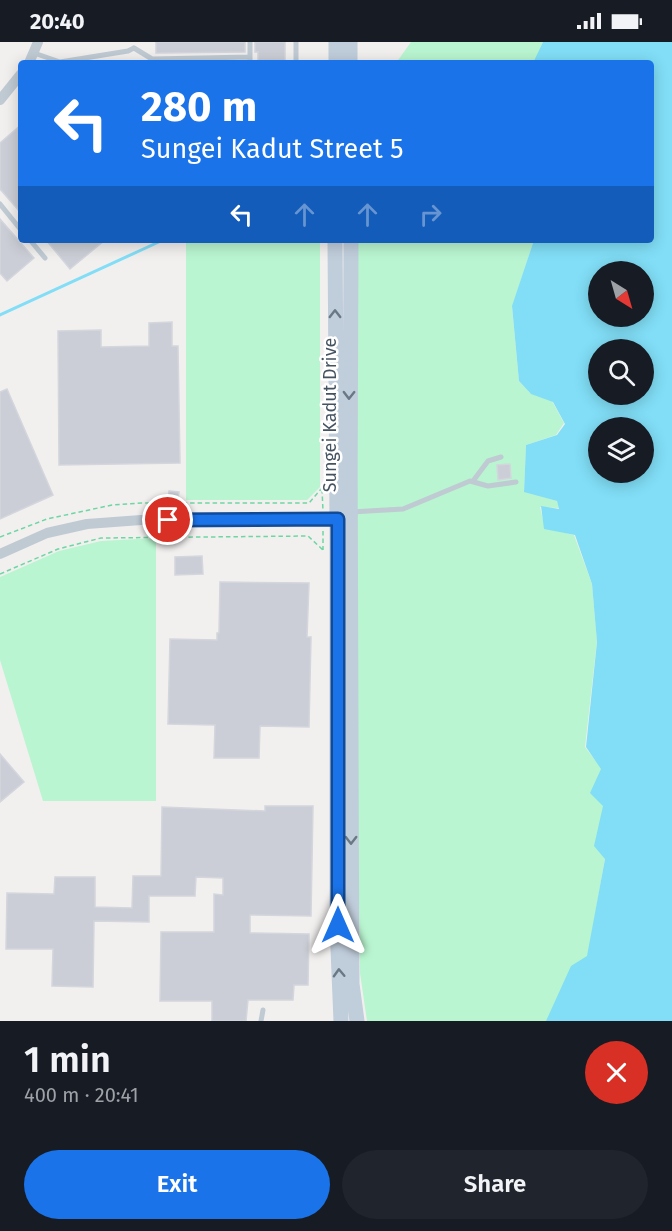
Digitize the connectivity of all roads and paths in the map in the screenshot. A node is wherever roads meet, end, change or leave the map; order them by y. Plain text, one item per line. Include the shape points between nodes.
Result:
1 (38, 42) edge
2 (250, 42) edge
3 (296, 42) edge
4 (336, 42) edge
5 (350, 42) edge
6 (135, 45) edge
7 (31, 58) edge
8 (46, 60) edge
9 (94, 60) edge
10 (250, 60) edge
11 (296, 60) edge
12 (336, 60) edge
13 (350, 60) edge
14 (18, 78) edge
15 (0, 100) edge
16 (0, 204) edge
17 (18, 226) edge
18 (32, 243) edge
19 (335, 243) edge
20 (351, 243) edge
21 (45, 258) dead end
22 (501, 457) dead end
23 (473, 481) junction
24 (516, 482) dead end
25 (322, 488) dead end
26 (346, 517) junction
27 (0, 537) edge
28 (323, 550) dead end
29 (0, 554) edge
30 (0, 574) edge
31 (263, 1010) dead end
32 (261, 1021) edge
33 (341, 1021) edge
34 (357, 1021) edge

1 - 7 street
2 - 10 lane
3 - 11 lane
4 - 12 main road
5 - 13 main road
6 - 9 lane via 128,51
6 - 10 lane via 152,59
7 - 8 lane
14 - 15 street
16 - 17 lane
18 - 21 lane
26 -> 19 main road, Sungei Kadut Drive
20 -> 26 main road, Sungei Kadut Drive
22 - 23 lane via 488,461
23 - 24 lane via 488,486
23 - 26 lane via 403,509
25 - 27 path via 309,503 112,505 47,519
26 - 29 street via 87,524 47,533
33 -> 26 main road, Sungei Kadut Drive via 338,925
26 -> 34 main road, Sungei Kadut Drive via 352,984
28 - 30 path via 308,536 101,538 58,549
31 - 32 lane

